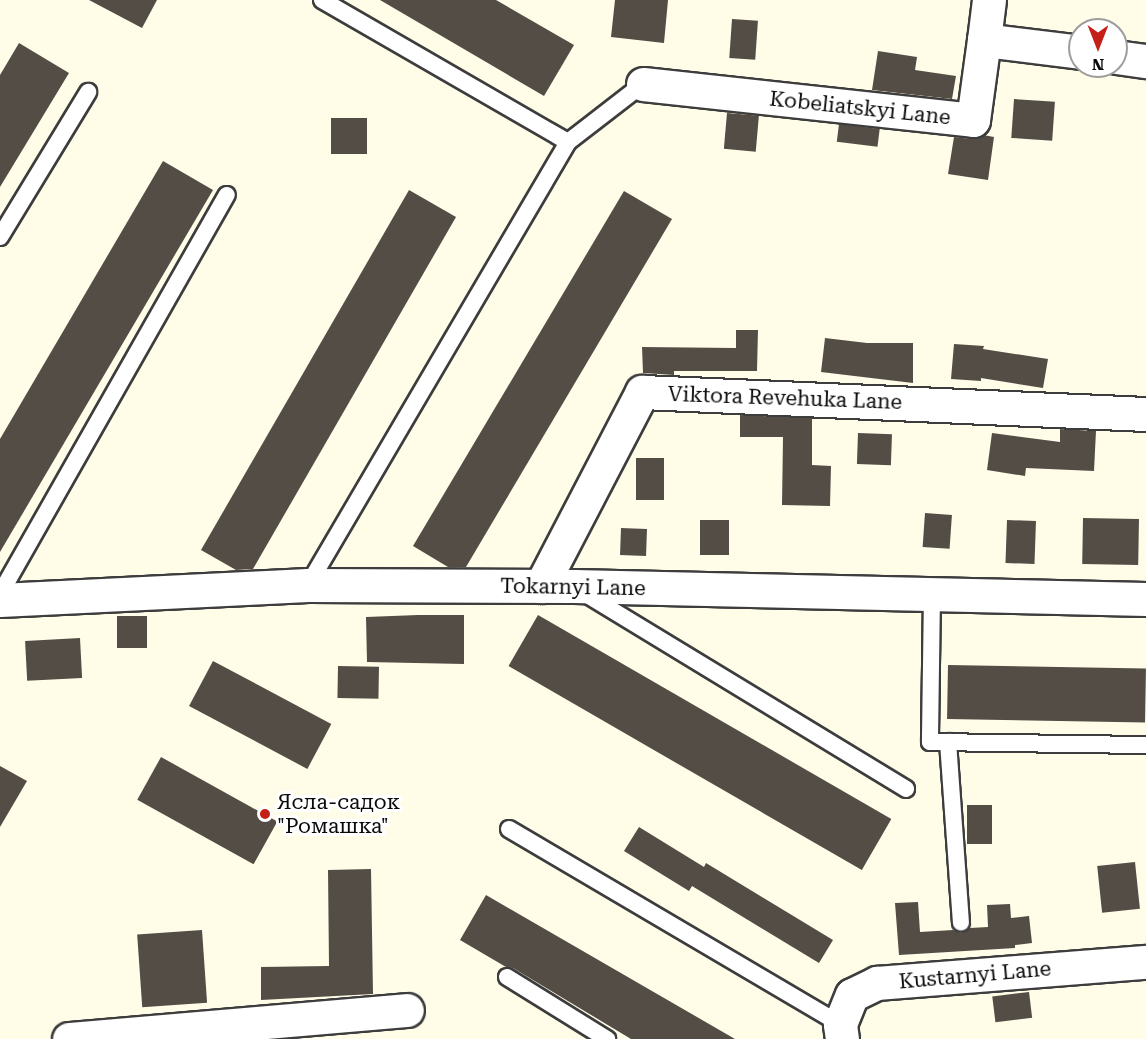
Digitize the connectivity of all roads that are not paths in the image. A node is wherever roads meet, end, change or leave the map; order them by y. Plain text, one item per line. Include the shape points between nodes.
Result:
1 (322, 0) edge
2 (990, 0) edge
3 (984, 40) junction
4 (1068, 50) edge
5 (1128, 59) edge
6 (1146, 61) edge
7 (643, 84) joint
8 (88, 92) dead end
9 (568, 142) junction
10 (227, 195) dead end
11 (0, 237) edge
12 (1146, 414) edge
13 (308, 585) junction
14 (541, 586) junction
15 (574, 586) junction
16 (0, 594) edge
17 (932, 594) junction
18 (1146, 599) edge
19 (0, 600) edge
20 (948, 742) junction
21 (1146, 745) edge
22 (906, 789) dead end
23 (509, 829) dead end
24 (961, 923) dead end
25 (1146, 962) edge
26 (507, 977) dead end
27 (407, 1010) dead end
28 (841, 1032) edge
29 (165, 1036) edge
30 (69, 1039) edge
31 (607, 1039) edge

1 - 9 lane
2 - 3 street
3 - 4 street
3 - 7 street, Kobeliatskyi Lane via 973,120
5 - 6 street
7 - 9 lane
8 - 11 lane
9 - 13 lane
10 - 16 lane
12 - 14 street, Viktora Revehuka Lane via 642,392
13 - 14 street, Tokarnyi Lane
13 - 19 street, Tokarnyi Lane
14 - 15 street, Tokarnyi Lane
15 - 17 street, Tokarnyi Lane
15 - 22 lane
17 - 18 street, Tokarnyi Lane
17 - 20 lane via 930,742
20 - 21 lane
20 - 24 lane
23 - 28 lane
25 - 28 street, Kustarnyi Lane via 877,983 852,996
26 - 31 lane
27 - 29 street
29 - 30 street

